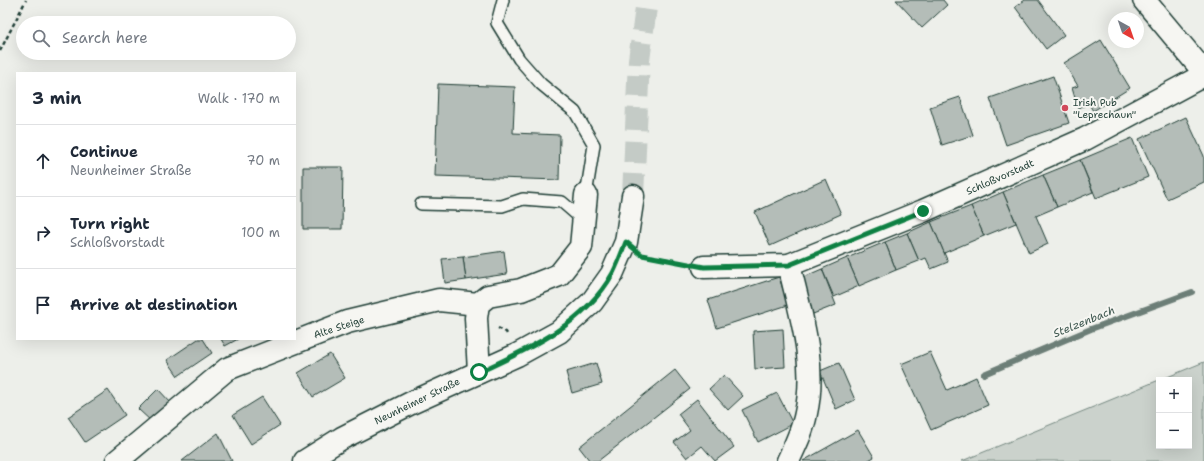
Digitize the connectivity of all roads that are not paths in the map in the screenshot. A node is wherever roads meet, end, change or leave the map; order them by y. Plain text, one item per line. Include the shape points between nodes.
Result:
1 (503, 0) edge
2 (1144, 0) edge
3 (1204, 73) edge
4 (586, 195) joint
5 (633, 196) tunnel mouth
6 (421, 204) dead end
7 (585, 222) junction
8 (789, 265) junction
9 (704, 267) road end
10 (478, 304) junction
11 (479, 372) junction
12 (117, 461) edge
13 (305, 461) edge
14 (788, 461) edge

1 - 4 lane via 498,23 519,59 541,84 576,112 594,145
2 - 3 street
3 - 8 street, Schloßvorstadt via 1085,139 923,211
4 - 7 street
5 - 11 street, Neunheimer Straße via 626,242 612,274 592,302 559,332
6 - 7 lane via 502,206 523,199 562,202
7 - 10 street via 581,247 559,274 521,290 488,296
8 - 9 street, Schloßvorstadt
8 - 14 street via 806,340 809,382 806,413
10 - 11 street via 476,318
10 - 12 street, Alte Steige via 440,300 347,322 227,369
11 - 13 street, Neunheimer Straße via 404,406 342,438

